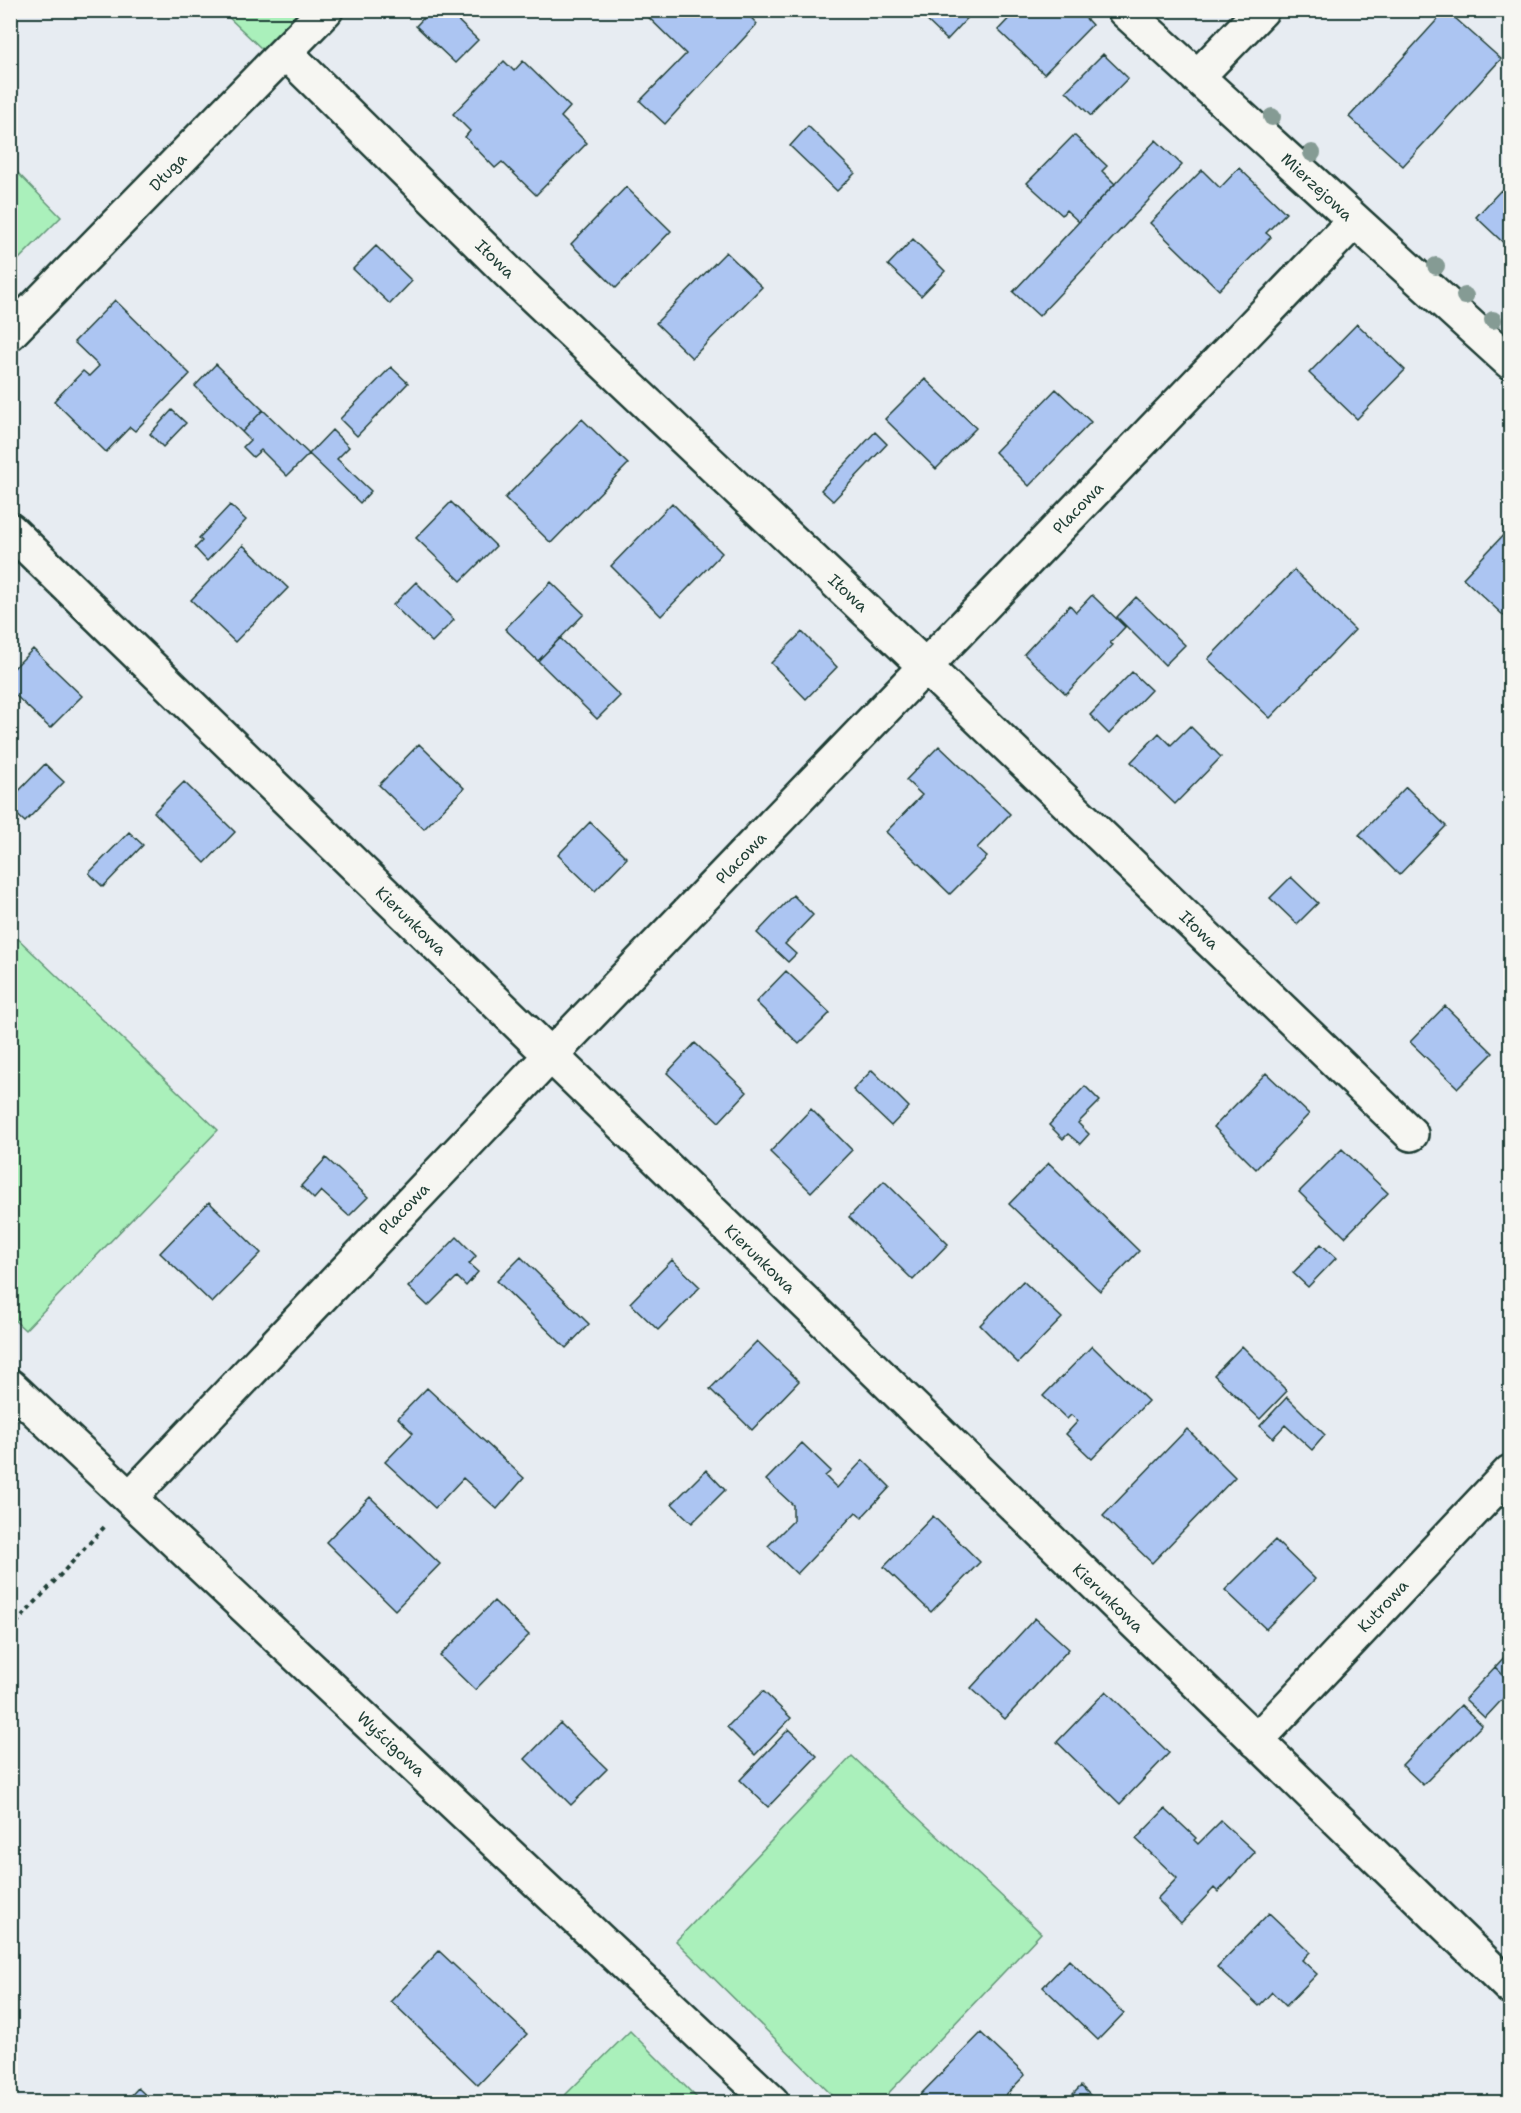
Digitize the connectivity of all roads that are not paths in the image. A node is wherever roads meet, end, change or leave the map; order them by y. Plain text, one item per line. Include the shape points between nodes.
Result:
1 (326, 10) edge
2 (1124, 10) edge
3 (1262, 10) edge
4 (285, 52) junction
5 (1197, 77) junction
6 (1354, 221) junction
7 (10, 333) edge
8 (1510, 363) edge
9 (10, 530) edge
10 (925, 666) junction
11 (550, 1056) junction
12 (1411, 1134) dead end
13 (10, 1386) edge
14 (1510, 1472) edge
15 (130, 1498) junction
16 (1256, 1741) junction
17 (1510, 1987) edge
18 (772, 2103) edge

1 - 4 street, Długa
2 - 5 street, Mierzejowa
3 - 5 street
4 - 7 street, Długa
4 - 10 street, Iłowa via 516,279
5 - 6 street, Mierzejowa
6 - 8 street, Mierzejowa
6 - 10 street, Placowa
9 - 11 street, Kierunkowa
10 - 11 street, Placowa
10 - 12 street, Iłowa
11 - 15 street, Placowa
11 - 16 street, Kierunkowa
13 - 15 street, Wyścigowa
14 - 16 street, Kutrowa
15 - 18 street, Wyścigowa
16 - 17 street, Kierunkowa

